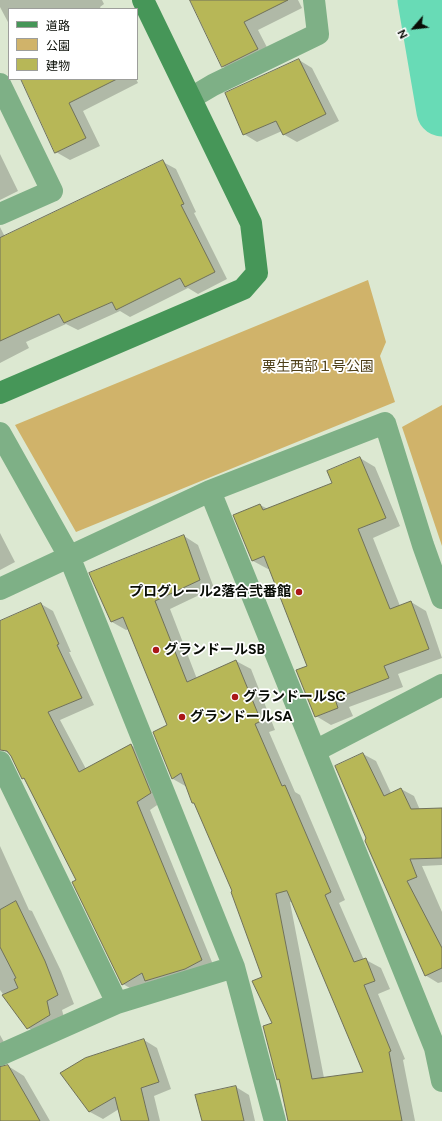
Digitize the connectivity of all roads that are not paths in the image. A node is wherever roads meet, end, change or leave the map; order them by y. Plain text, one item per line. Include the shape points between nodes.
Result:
1 (143, 0) edge
2 (314, 0) edge
3 (0, 84) edge
4 (191, 98) junction
5 (0, 214) edge
6 (0, 393) edge
7 (0, 433) edge
8 (210, 491) junction
9 (69, 556) junction
10 (0, 589) edge
11 (442, 598) edge
12 (442, 685) edge
13 (315, 751) junction
14 (0, 762) edge
15 (234, 967) junction
16 (117, 1003) junction
17 (0, 1055) edge
18 (442, 1081) edge
19 (275, 1121) edge

1 - 4 street
2 - 4 street via 318,34
3 - 5 street via 52,191
4 - 6 street via 251,224 257,273 243,289
7 - 9 street
8 - 9 street
8 - 11 street via 385,424
8 - 13 street
9 - 10 street
9 - 15 street
12 - 13 street
13 - 18 street via 435,1048
14 - 16 street
15 - 16 street
15 - 19 street
16 - 17 street

